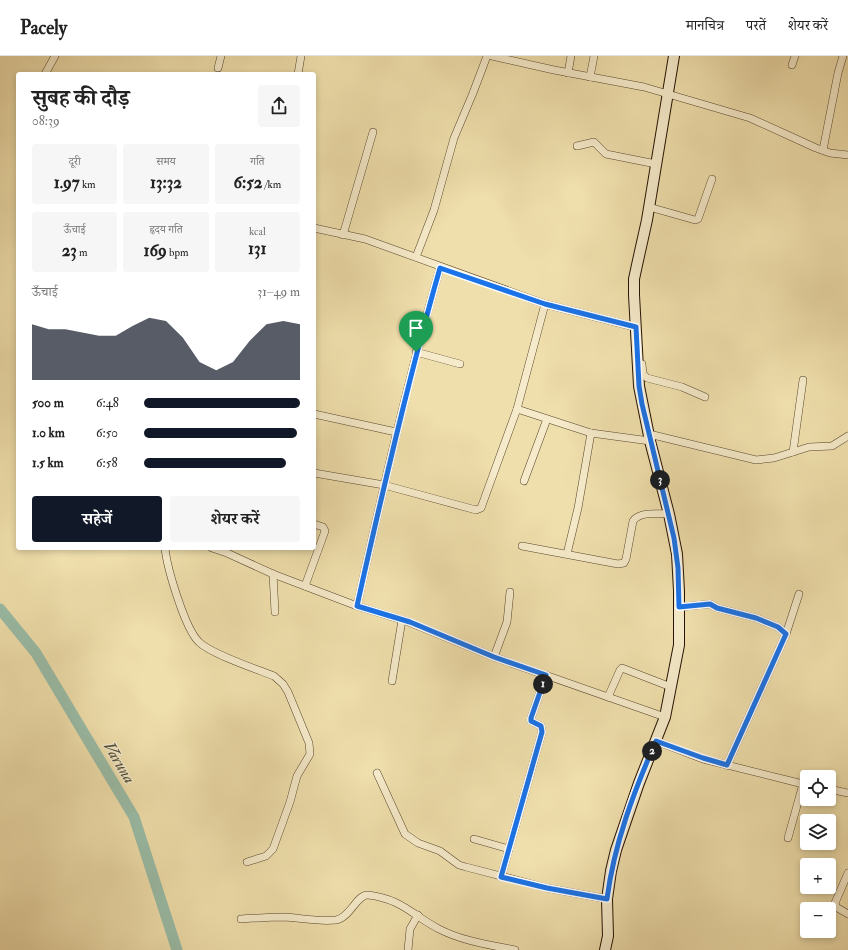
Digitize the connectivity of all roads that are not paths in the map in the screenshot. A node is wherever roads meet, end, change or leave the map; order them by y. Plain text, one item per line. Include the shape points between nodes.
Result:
1 (55, 56) edge
2 (219, 56) edge
3 (299, 56) edge
4 (487, 56) edge
5 (492, 56) edge
6 (571, 56) edge
7 (594, 56) edge
8 (674, 56) edge
9 (795, 56) edge
10 (843, 56) edge
11 (792, 65) dead end
12 (218, 68) dead end
13 (47, 72) edge
14 (298, 72) edge
15 (568, 73) junction
16 (590, 77) junction
17 (668, 95) junction
18 (373, 132) dead end
19 (577, 146) dead end
20 (823, 150) junction
21 (848, 155) edge
22 (656, 164) junction
23 (712, 179) dead end
24 (649, 207) junction
25 (316, 228) edge
26 (343, 235) junction
27 (416, 258) junction
28 (440, 268) junction
29 (545, 304) junction
30 (636, 327) junction
31 (637, 351) junction
32 (416, 352) junction
33 (460, 364) dead end
34 (803, 380) dead end
35 (705, 397) dead end
36 (517, 409) junction
37 (316, 414) edge
38 (547, 419) junction
39 (396, 432) junction
40 (591, 433) junction
41 (848, 436) edge
42 (649, 437) junction
43 (792, 452) junction
44 (316, 473) edge
45 (524, 481) dead end
46 (384, 485) junction
47 (669, 514) junction
48 (316, 525) edge
49 (522, 546) dead end
50 (165, 550) edge
51 (218, 550) edge
52 (567, 554) junction
53 (273, 574) junction
54 (305, 586) junction
55 (510, 592) dead end
56 (799, 594) dead end
57 (357, 606) junction
58 (679, 607) junction
59 (275, 612) dead end
60 (402, 620) junction
61 (786, 634) junction
62 (494, 657) junction
63 (546, 675) junction
64 (392, 681) dead end
65 (671, 687) junction
66 (608, 697) junction
67 (665, 717) junction
68 (656, 741) junction
69 (727, 765) junction
70 (377, 773) dead end
71 (800, 783) edge
72 (836, 790) edge
73 (848, 793) edge
74 (800, 800) edge
75 (788, 838) dead end
76 (474, 839) dead end
77 (509, 849) junction
78 (247, 862) dead end
79 (848, 873) edge
80 (501, 877) junction
81 (607, 899) junction
82 (848, 914) edge
83 (418, 915) junction
84 (241, 919) dead end
85 (408, 950) edge
86 (515, 950) edge
87 (605, 950) edge

1 - 13 street
2 - 12 street
3 - 14 street
4 - 27 street via 454,138 434,210
5 - 15 street
6 - 15 street
7 - 16 street
8 - 17 street
9 - 11 street
10 - 20 street
15 - 16 street
16 - 17 street via 644,87
17 - 20 street via 750,118
17 - 22 street
18 - 26 street
19 - 22 street via 594,142 606,154
20 - 21 street
22 - 24 street
23 - 24 street via 698,219
24 - 30 street via 634,279
25 - 26 street
26 - 27 street via 365,239
27 - 28 street
28 - 29 street
28 - 32 street
29 - 30 street
29 - 36 street
30 - 31 street
31 - 35 street via 645,376
31 - 42 street via 639,386
32 - 33 street
32 - 39 street
34 - 43 street
36 - 38 street
36 - 46 street via 483,505 479,509
37 - 39 street
38 - 40 street
38 - 45 street
39 - 46 street
40 - 42 street
40 - 52 street
41 - 43 street via 832,446 809,447
42 - 43 street via 756,460
42 - 47 street
44 - 46 street
46 - 57 street
47 - 52 street via 636,517 624,563
47 - 58 street via 677,554
48 - 54 street via 323,527 325,531
49 - 52 street
50 - 78 street via 170,576 192,634 210,650 279,680 288,692 311,748 308,759 297,776 273,849 266,856
51 - 53 street
53 - 54 street
53 - 59 street
54 - 57 street
55 - 62 street via 507,622
56 - 61 street
57 - 60 street
58 - 61 street via 710,604 756,618 778,627
58 - 65 street via 679,645
60 - 62 street
60 - 64 street
61 - 69 street
62 - 63 street
63 - 66 street
63 - 77 street via 531,718 531,721 541,726 542,732
65 - 66 street via 622,668
65 - 67 street
66 - 67 street
67 - 68 street
68 - 69 street
68 - 81 street via 638,783 616,850
69 - 71 street
70 - 80 street via 402,829 410,839 440,850 459,865
72 - 73 street
74 - 75 street
76 - 77 street
77 - 80 street
79 - 82 street via 835,903 838,909
80 - 81 street
81 - 87 street via 608,936
83 - 84 street via 395,901 368,895 361,898 345,917 335,920 282,917
83 - 85 street via 410,929
83 - 86 street via 446,932 476,942

